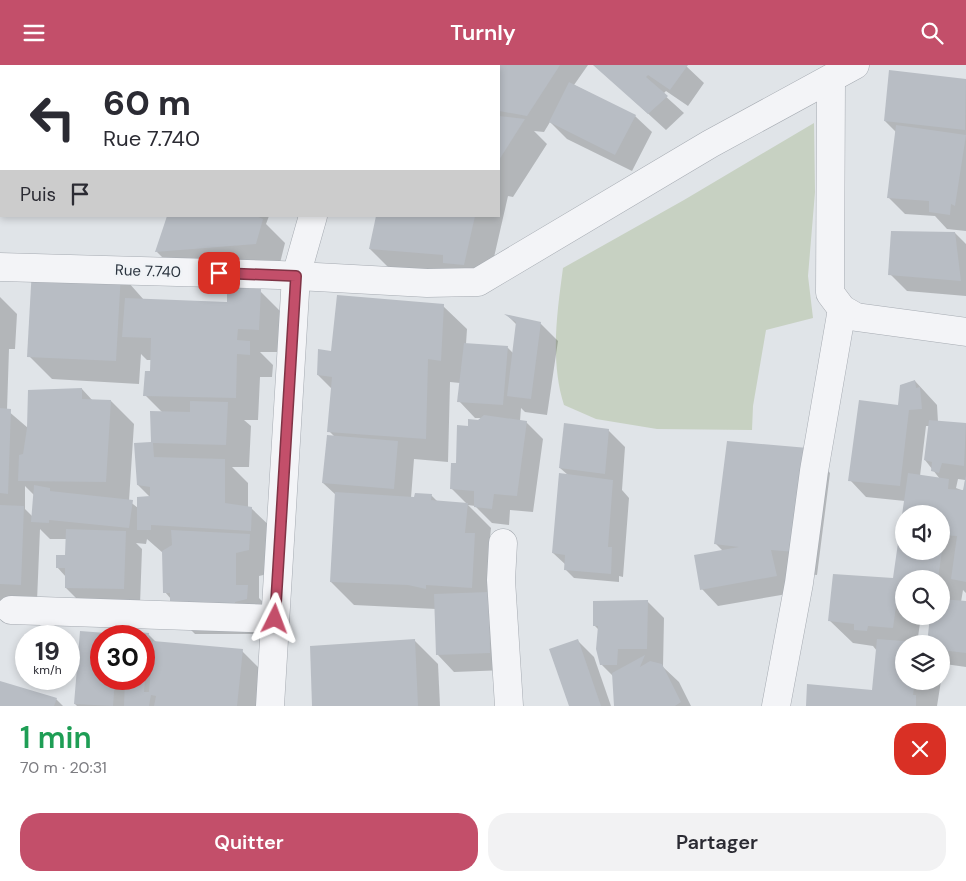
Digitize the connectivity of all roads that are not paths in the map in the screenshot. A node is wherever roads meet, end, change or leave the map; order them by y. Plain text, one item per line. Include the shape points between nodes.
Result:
1 (855, 65) edge
2 (830, 80) junction
3 (313, 217) edge
4 (0, 267) edge
5 (296, 276) junction
6 (842, 309) junction
7 (966, 331) edge
8 (503, 543) dead end
9 (11, 610) dead end
10 (275, 619) junction
11 (270, 706) edge
12 (509, 706) edge
13 (776, 706) edge

1 - 2 street, Rue 7.740
2 - 5 street, Rue 7.740 via 710,144 478,282 427,283
2 - 6 street via 830,293
3 - 5 street
4 - 5 street, Rue 7.740
5 - 10 street
6 - 7 street via 856,317
6 - 13 street via 814,471 799,583
8 - 12 street via 501,581
9 - 10 street
10 - 11 street

